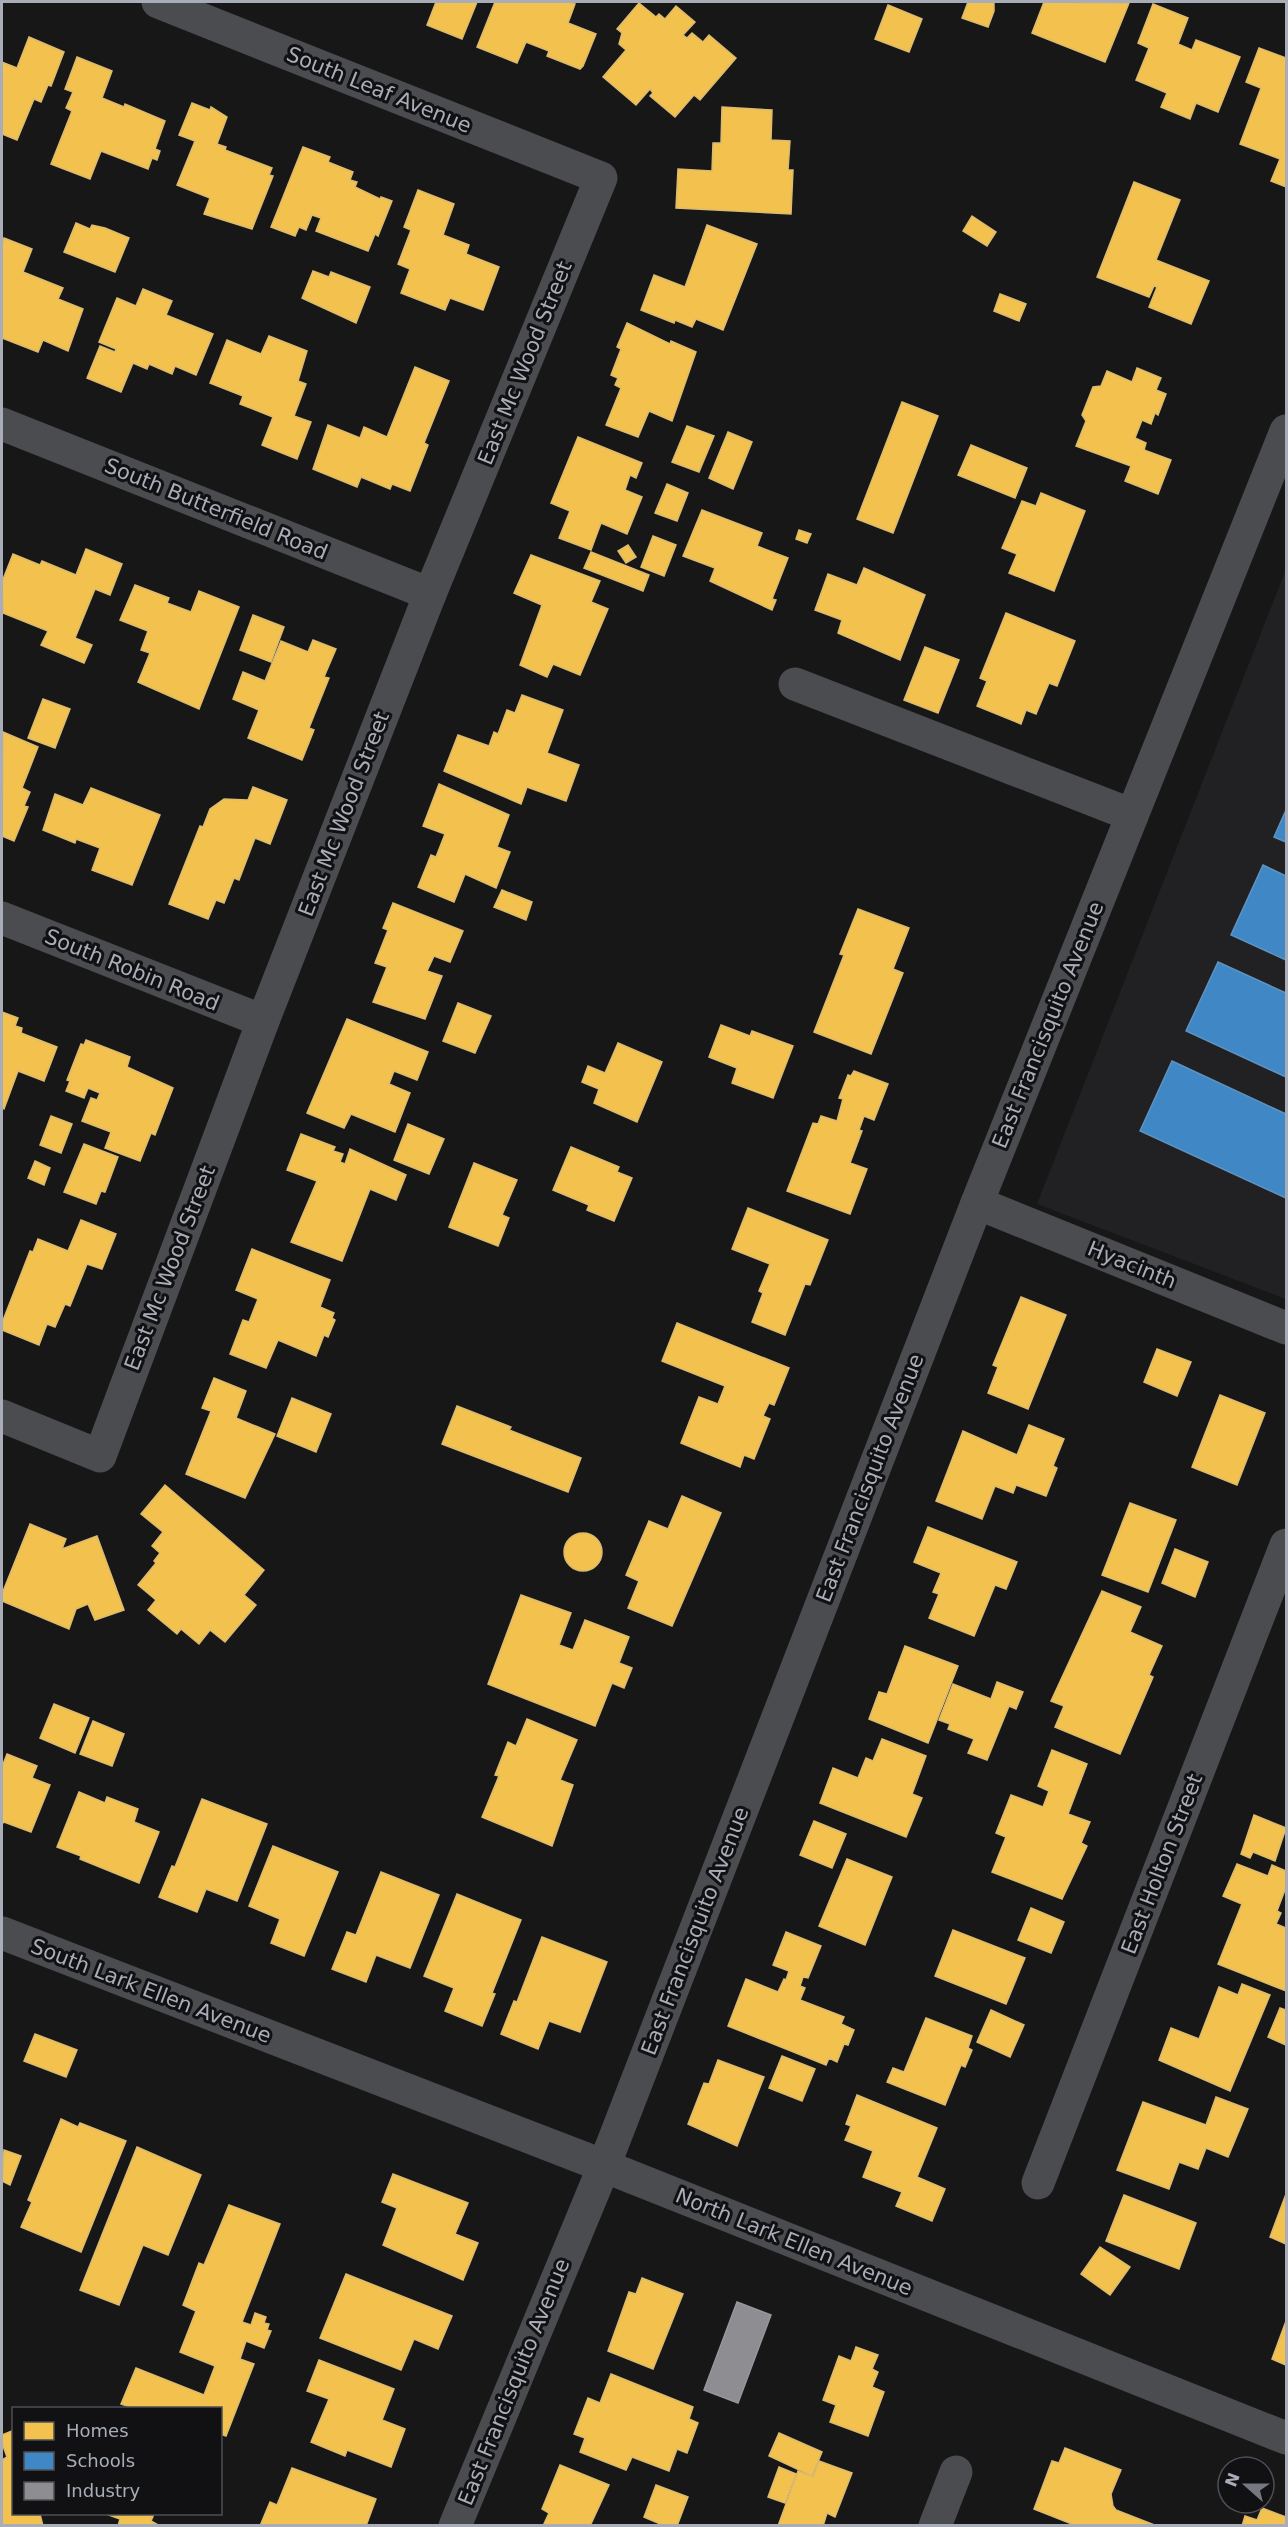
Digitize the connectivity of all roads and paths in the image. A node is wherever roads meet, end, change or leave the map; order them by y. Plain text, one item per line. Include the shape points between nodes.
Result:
1 (158, 2) edge
2 (601, 178) joint
3 (2, 424) edge
4 (1287, 430) edge
5 (430, 594) junction
6 (795, 684) dead end
7 (1132, 815) junction
8 (2, 918) edge
9 (263, 1022) junction
10 (976, 1203) junction
11 (1287, 1328) edge
12 (2, 1416) edge
13 (1287, 1545) edge
14 (2, 1933) edge
15 (300, 2048) joint
16 (604, 2166) junction
17 (1038, 2183) dead end
18 (1287, 2438) edge
19 (956, 2472) dead end
20 (455, 2526) edge
21 (935, 2526) edge

1 - 2 street, South Leaf Avenue
2 - 5 street, East Mc Wood Street
3 - 5 street, South Butterfield Road
4 - 7 street, East Francisquito Avenue
5 - 9 street, East Mc Wood Street
6 - 7 street
7 - 10 street, East Francisquito Avenue
8 - 9 street, South Robin Road
9 - 12 street, East Mc Wood Street via 100,1456
10 - 11 street, Hyacinth
10 - 16 street, East Francisquito Avenue
13 - 17 street, East Holton Street
14 - 15 street, South Lark Ellen Avenue
15 - 16 street, North Lark Ellen Avenue
16 - 18 street, North Lark Ellen Avenue
16 - 20 street, East Francisquito Avenue
19 - 21 street

